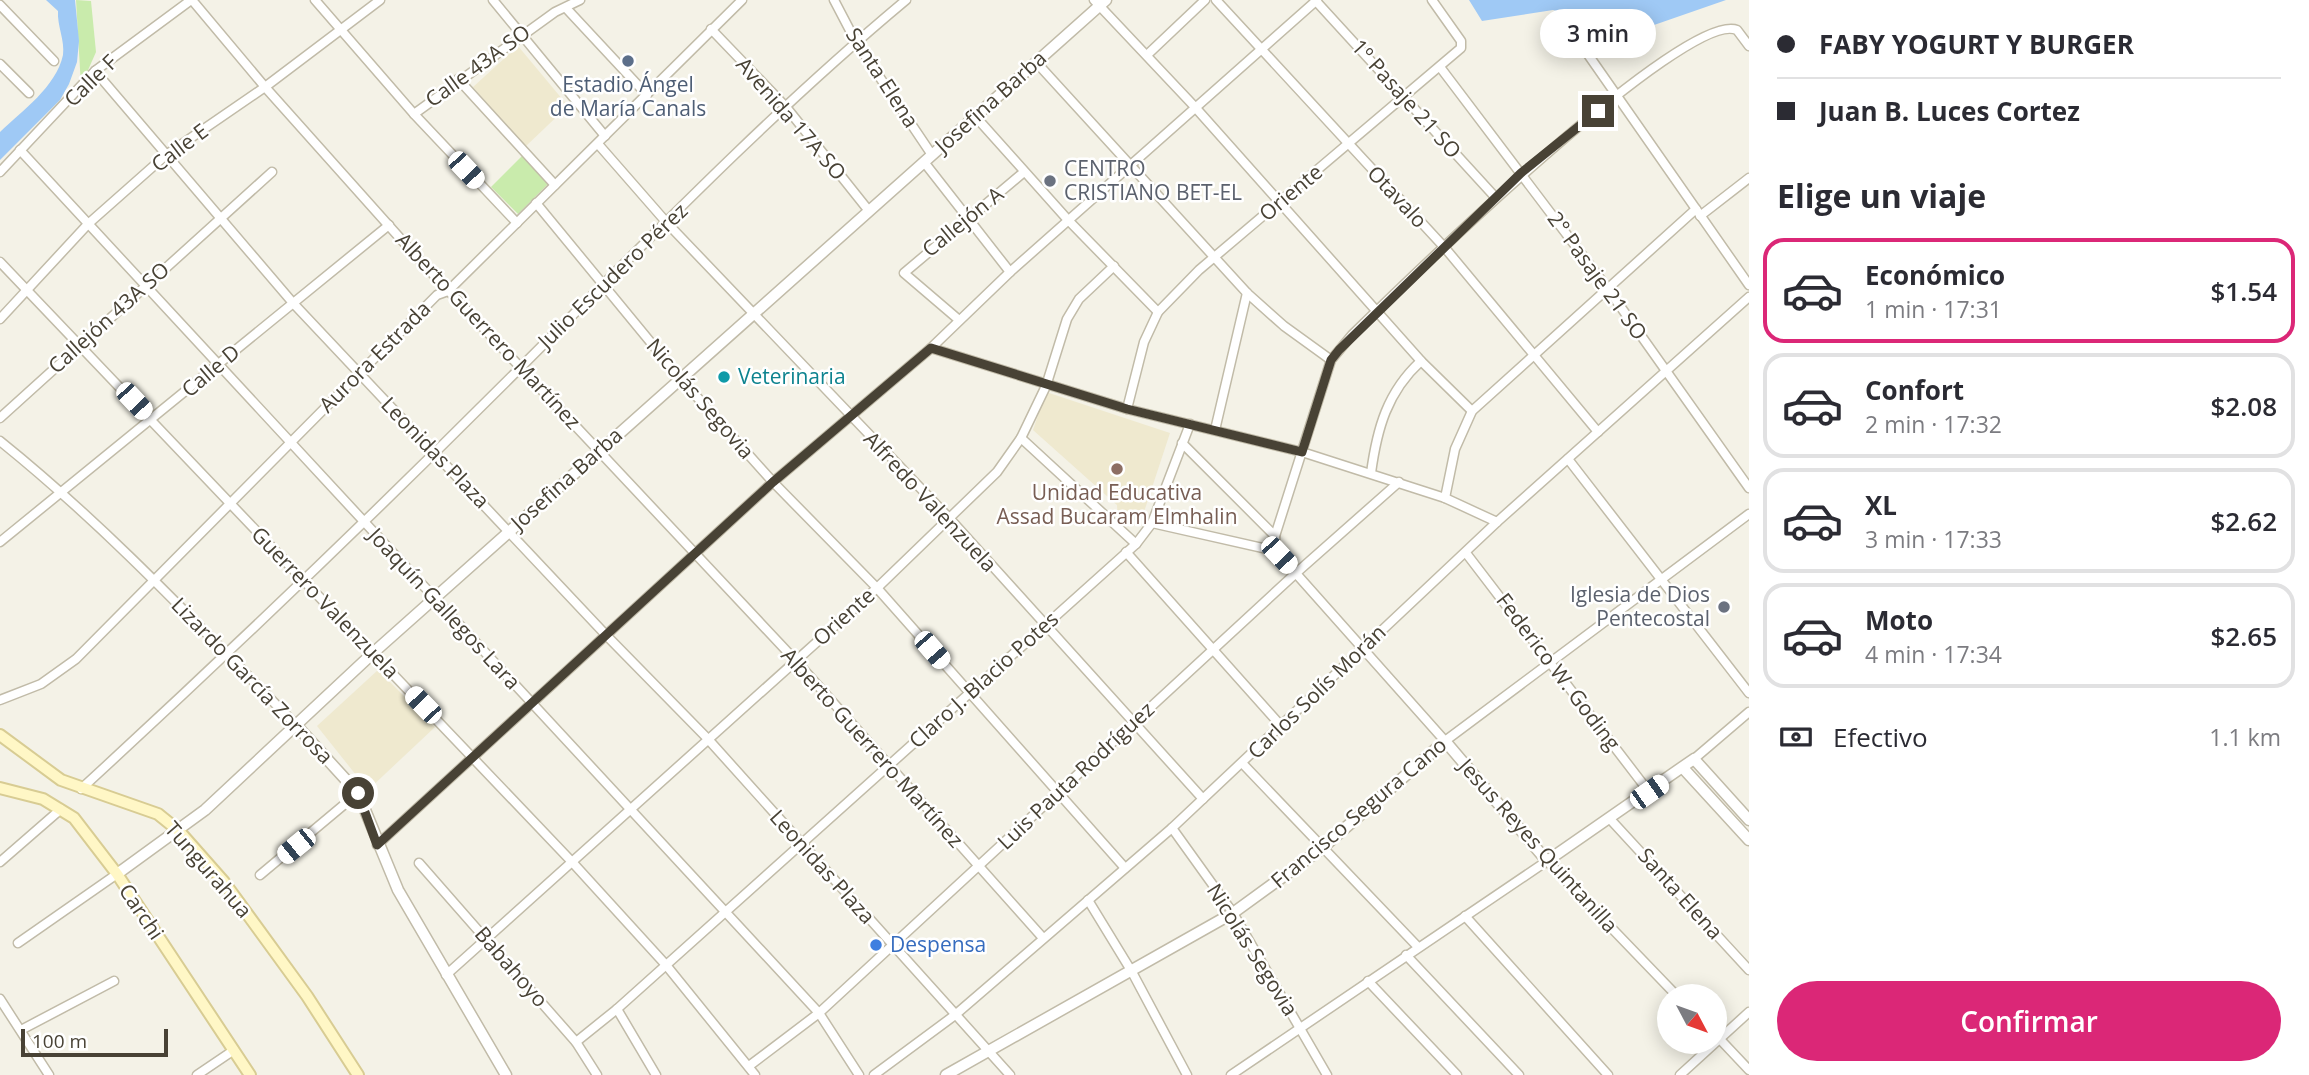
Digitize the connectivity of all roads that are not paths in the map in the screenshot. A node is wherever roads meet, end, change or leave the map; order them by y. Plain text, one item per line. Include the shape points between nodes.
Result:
1 (191, 0) edge
2 (314, 0) edge
3 (380, 0) edge
4 (494, 0) edge
5 (580, 0) edge
6 (742, 0) edge
7 (834, 0) edge
8 (906, 0) edge
9 (1205, 0) edge
10 (1216, 0) edge
11 (1316, 0) edge
12 (1432, 0) edge
13 (1100, 2) edge
14 (0, 5) edge
15 (566, 8) junction
16 (339, 29) junction
17 (711, 29) junction
18 (521, 35) junction
19 (856, 42) junction
20 (1749, 46) edge
21 (1262, 49) junction
22 (1587, 53) dead end
23 (1147, 55) junction
24 (54, 61) dead end
25 (1036, 62) junction
26 (0, 64) edge
27 (1440, 67) junction
28 (95, 71) junction
29 (458, 79) junction
30 (265, 87) junction
31 (29, 93) dead end
32 (648, 95) junction
33 (1617, 96) junction
34 (1405, 97) junction
35 (1194, 106) junction
36 (786, 107) junction
37 (414, 114) junction
38 (975, 116) junction
39 (605, 136) junction
40 (598, 144) junction
41 (1348, 145) junction
42 (20, 150) junction
43 (166, 155) junction
44 (928, 158) junction
45 (1131, 165) junction
46 (0, 172) edge
47 (272, 172) dead end
48 (1024, 172) junction
49 (1521, 173) junction
50 (1749, 178) edge
51 (555, 185) junction
52 (1496, 198) junction
53 (1280, 202) junction
54 (536, 203) junction
55 (869, 211) junction
56 (1698, 213) junction
57 (219, 218) junction
58 (969, 218) junction
59 (1068, 220) junction
60 (517, 223) junction
61 (667, 223) junction
62 (88, 224) junction
63 (388, 225) junction
64 (1444, 248) junction
65 (1215, 257) junction
66 (0, 262) edge
67 (1114, 266) junction
68 (1010, 272) junction
69 (601, 285) junction
70 (1749, 285) edge
71 (145, 286) junction
72 (27, 288) junction
73 (1608, 289) junction
74 (448, 291) junction
75 (1247, 293) junction
76 (1749, 297) edge
77 (293, 303) junction
78 (1377, 310) junction
79 (753, 312) junction
80 (1158, 312) junction
81 (0, 319) edge
82 (959, 320) junction
83 (80, 344) junction
84 (931, 348) junction
85 (1534, 354) junction
86 (1331, 360) junction
87 (1421, 361) junction
88 (218, 365) junction
89 (519, 369) junction
90 (1666, 371) junction
91 (359, 373) junction
92 (680, 378) junction
93 (1046, 386) junction
94 (1127, 409) junction
95 (1472, 411) junction
96 (849, 416) junction
97 (0, 418) edge
98 (153, 420) junction
99 (1190, 424) junction
100 (1215, 430) junction
101 (1598, 432) junction
102 (1021, 438) junction
103 (0, 441) edge
104 (289, 442) junction
105 (1182, 443) junction
106 (599, 450) junction
107 (1302, 452) junction
108 (435, 453) junction
109 (1568, 459) junction
110 (1371, 473) junction
111 (773, 482) junction
112 (1399, 482) junction
113 (1749, 488) edge
114 (64, 492) junction
115 (1446, 498) junction
116 (228, 503) junction
117 (1749, 514) edge
118 (950, 519) junction
119 (1497, 522) junction
120 (364, 523) junction
121 (1153, 523) junction
122 (509, 531) junction
123 (1275, 536) junction
124 (0, 542) edge
125 (1136, 544) junction
126 (1276, 551) junction
127 (1126, 552) junction
128 (1466, 553) junction
129 (693, 554) junction
130 (1296, 573) junction
131 (154, 578) junction
132 (1662, 579) junction
133 (303, 582) junction
134 (877, 588) junction
135 (434, 598) junction
136 (1044, 625) junction
137 (605, 634) junction
138 (1363, 647) junction
139 (1212, 651) junction
140 (373, 653) junction
141 (227, 655) junction
142 (796, 661) junction
143 (1550, 661) junction
144 (969, 692) junction
145 (1749, 693) edge
146 (0, 700) edge
147 (531, 704) junction
148 (1749, 712) edge
149 (1135, 722) junction
150 (295, 724) junction
151 (1282, 727) junction
152 (0, 735) edge
153 (707, 737) junction
154 (1445, 741) junction
155 (472, 758) junction
156 (1694, 759) junction
157 (1242, 763) junction
158 (888, 766) junction
159 (1683, 768) junction
160 (0, 788) edge
161 (81, 789) junction
162 (1059, 792) junction
163 (1649, 792) junction
164 (358, 793) junction
165 (1203, 799) junction
166 (61, 809) junction
167 (630, 811) junction
168 (1610, 818) junction
169 (1749, 820) edge
170 (1172, 828) junction
171 (179, 831) junction
172 (1749, 840) edge
173 (800, 843) junction
174 (377, 845) junction
175 (1321, 849) junction
176 (1547, 861) junction
177 (0, 862) edge
178 (419, 863) dead end
179 (573, 863) junction
180 (978, 867) junction
181 (1125, 868) junction
182 (117, 874) junction
183 (260, 875) dead end
184 (1088, 900) junction
185 (724, 912) junction
186 (1233, 913) junction
187 (1465, 916) junction
188 (1043, 938) junction
189 (486, 939) junction
190 (18, 943) dead end
191 (892, 946) junction
192 (1418, 947) junction
193 (1406, 956) junction
194 (666, 965) junction
195 (1749, 970) edge
196 (1132, 972) junction
197 (446, 975) junction
198 (114, 981) dead end
199 (1368, 981) junction
200 (1665, 984) edge
201 (0, 999) edge
202 (617, 1009) junction
203 (1749, 1012) edge
204 (819, 1013) junction
205 (955, 1015) junction
206 (1300, 1028) junction
207 (21, 1030) junction
208 (1727, 1030) edge
209 (576, 1042) junction
210 (1727, 1047) edge
211 (234, 1050) junction
212 (989, 1052) junction
213 (1701, 1054) edge
214 (749, 1066) junction
215 (1749, 1070) edge
216 (49, 1075) edge
217 (197, 1075) edge
218 (250, 1075) edge
219 (358, 1075) edge
220 (506, 1075) edge
221 (597, 1075) edge
222 (656, 1075) edge
223 (755, 1075) edge
224 (859, 1075) edge
225 (874, 1075) edge
226 (946, 1075) edge
227 (1010, 1075) edge
228 (1187, 1075) edge
229 (1231, 1075) edge
230 (1326, 1075) edge
231 (1457, 1075) edge
232 (1520, 1075) edge
233 (1608, 1075) edge
234 (1680, 1075) edge

1 - 28 street, Calle F
1 - 30 street, Alberto Guerrero Martínez
2 - 16 street
3 - 16 street, Calle E
4 - 18 street
5 - 15 street, Calle 43A SO
6 - 17 street, Aurora Estrada
7 - 19 street, Santa Elena
8 - 19 street, Julio Escudero Pérez
9 - 23 street
10 - 21 street, Otavalo
11 - 21 street
11 - 34 street, 1º Pasaje 21 SO
12 - 27 street, Oriente via 1462,45
13 - 23 street
13 - 25 street, Josefina Barba
14 - 24 street
15 - 18 street, Calle 43A SO
15 - 32 street
16 - 30 street, Calle E
16 - 37 street
17 - 32 street, Aurora Estrada
17 - 36 street, Avenida 17A SO
18 - 29 street, Calle 43A SO
18 - 39 street
19 - 36 street, Julio Escudero Pérez
19 - 44 street, Santa Elena
20 - 33 street via 1731,28 1722,29 1679,51
21 - 35 street
21 - 41 street, Otavalo
22 - 33 street
23 - 35 street
25 - 38 street, Josefina Barba
25 - 45 street
26 - 31 street
27 - 34 street, Oriente
27 - 49 street, 2° Pasaje 21 SO
28 - 42 street, Calle F
28 - 43 street, Leonidas Plaza
29 - 37 street, Calle 43A SO
29 - 51 street
30 - 43 street, Calle E
30 - 63 street, Alberto Guerrero Martínez
32 - 39 street, Aurora Estrada
33 - 49 street
33 - 56 street
34 - 41 street, Oriente
34 - 52 street, 1º Pasaje 21 SO
35 - 45 street
35 - 53 street
36 - 55 street, Avenida 17A SO
36 - 61 street, Julio Escudero Pérez
37 - 60 street
38 - 44 street, Josefina Barba
38 - 48 street
39 - 40 street, Aurora Estrada
40 - 51 street, Aurora Estrada
40 - 61 street, Alfredo Valenzuela
41 - 53 street, Oriente
41 - 64 street, Otavalo
42 - 46 street, Calle F
42 - 62 street, Joaquín Gallegos Lara
43 - 57 street, Leonidas Plaza
43 - 62 street, Calle E
44 - 55 street, Josefina Barba
44 - 58 street, Santa Elena
45 - 59 street
45 - 65 street
47 - 57 street, Callejón 43A SO
48 - 58 street, Callejón A
48 - 59 street
49 - 52 street
49 - 73 street, 2° Pasaje 21 SO
50 - 56 street
51 - 54 street, Aurora Estrada
52 - 64 street
53 - 65 street, Oriente
53 - 78 street
54 - 60 street, Aurora Estrada
54 - 69 street, Nicolás Segovia
55 - 79 street, Josefina Barba
56 - 70 street
56 - 73 street
57 - 71 street, Callejón 43A SO
57 - 77 street, Leonidas Plaza
58 - 68 street, Santa Elena
58 - 82 street, Callejón A via 904,273
59 - 67 street
59 - 68 street
60 - 74 street, Aurora Estrada
61 - 69 street, Julio Escudero Pérez
61 - 79 street, Alfredo Valenzuela
62 - 71 street, Joaquín Gallegos Lara
62 - 72 street, Calle E
63 - 74 street, Alberto Guerrero Martínez
63 - 77 street, Calle D
64 - 78 street
64 - 85 street, Otavalo
65 - 75 street
65 - 80 street, Oriente
66 - 72 street, Guerrero Valenzuela
67 - 80 street
67 - 93 street, Oriente via 1079,299 1067,319
68 - 82 street
69 - 89 street, Julio Escudero Pérez
69 - 92 street, Nicolás Segovia
71 - 83 street, Callejón 43A SO
71 - 88 street, Joaquín Gallegos Lara
72 - 81 street, Calle E
72 - 83 street, Guerrero Valenzuela
73 - 85 street
73 - 90 street, 2° Pasaje 21 SO
74 - 89 street, Alberto Guerrero Martínez
74 - 91 street, Aurora Estrada via 437,295
75 - 86 street
75 - 100 street
76 - 90 street, Carlos Solís Morán
77 - 88 street, Calle D
77 - 91 street, Leonidas Plaza
78 - 86 street
78 - 87 street
79 - 92 street, Josefina Barba
79 - 96 street, Alfredo Valenzuela
80 - 94 street, Oriente via 1144,342
82 - 84 street
83 - 97 street, Callejón 43A SO
83 - 98 street, Guerrero Valenzuela
84 - 93 street
84 - 96 street
85 - 95 street
85 - 101 street, Otavalo
86 - 107 street
87 - 95 street
87 - 110 street via 1407,373 1383,412
88 - 98 street, Calle D
88 - 104 street, Joaquín Gallegos Lara
89 - 106 street, Alberto Guerrero Martínez
89 - 108 street, Julio Escudero Pérez
90 - 101 street, Carlos Solís Morán
90 - 113 street, 2° Pasaje 21 SO
91 - 104 street, Aurora Estrada
91 - 108 street, Leonidas Plaza
92 - 106 street, Josefina Barba
92 - 111 street, Nicolás Segovia
93 - 94 street
93 - 102 street, Oriente
94 - 99 street
95 - 115 street via 1455,449
96 - 111 street
96 - 118 street, Alfredo Valenzuela
98 - 114 street, Calle D
98 - 116 street, Guerrero Valenzuela
99 - 100 street
99 - 105 street, Claro J. Blacio Potes
100 - 107 street
101 - 109 street, Carlos Solís Morán
102 - 118 street, Oriente via 997,472
102 - 125 street
103 - 114 street, Lizardo García Zorrosa
104 - 116 street, Aurora Estrada
104 - 120 street, Joaquín Gallegos Lara
105 - 121 street, Claro J. Blacio Potes
105 - 123 street
106 - 122 street, Josefina Barba
106 - 129 street, Alberto Guerrero Martínez
107 - 110 street
107 - 123 street
108 - 120 street, Julio Escudero Pérez
108 - 122 street, Leonidas Plaza
109 - 119 street, Carlos Solís Morán
109 - 132 street
110 - 112 street
111 - 129 street
111 - 134 street, Nicolás Segovia
112 - 115 street
112 - 130 street, Luis Pauta Rodríguez
114 - 124 street, Calle D
114 - 131 street, Lizardo García Zorrosa
115 - 119 street
116 - 131 street, Aurora Estrada
116 - 133 street, Guerrero Valenzuela
117 - 132 street, Francisco Segura Cano
118 - 134 street, Oriente
118 - 136 street, Alfredo Valenzuela
119 - 128 street, Carlos Solís Morán
120 - 133 street, Julio Escudero Pérez
120 - 135 street, Joaquín Gallegos Lara
121 - 125 street, Claro J. Blacio Potes
121 - 126 street
122 - 135 street, Josefina Barba
122 - 137 street, Leonidas Plaza
123 - 126 street
125 - 127 street, Claro J. Blacio Potes
126 - 130 street, Jesus Reyes Quintanilla
127 - 136 street, Claro J. Blacio Potes
127 - 139 street
128 - 138 street, Carlos Solís Morán
128 - 143 street, Federico W. Goding
129 - 137 street
129 - 142 street, Alberto Guerrero Martínez
130 - 138 street, Jesus Reyes Quintanilla
130 - 139 street, Luis Pauta Rodríguez
131 - 141 street, Lizardo García Zorrosa
131 - 146 street, Aurora Estrada via 60,673
132 - 143 street, Francisco Segura Cano
132 - 145 street
133 - 140 street, Guerrero Valenzuela
133 - 141 street, Julio Escudero Pérez
134 - 142 street, Oriente
134 - 144 street, Nicolás Segovia
135 - 140 street, Josefina Barba
135 - 147 street, Joaquín Gallegos Lara
136 - 144 street, Claro J. Blacio Potes
136 - 149 street, Alfredo Valenzuela
137 - 147 street
137 - 153 street, Leonidas Plaza
138 - 151 street, Carlos Solís Morán
138 - 154 street, Jesus Reyes Quintanilla
139 - 149 street, Luis Pauta Rodríguez
139 - 151 street
140 - 150 street, Josefina Barba
140 - 155 street, Guerrero Valenzuela
141 - 150 street, Lizardo García Zorrosa
141 - 161 street, Julio Escudero Pérez
142 - 153 street, Oriente
142 - 158 street, Alberto Guerrero Martínez
143 - 154 street, Francisco Segura Cano
143 - 163 street, Federico W. Goding
144 - 158 street, Claro J. Blacio Potes
144 - 162 street, Nicolás Segovia
147 - 155 street
147 - 167 street, Joaquín Gallegos Lara
148 - 156 street
149 - 162 street, Luis Pauta Rodríguez
149 - 165 street, Alfredo Valenzuela
150 - 164 street, Lizardo García Zorrosa
150 - 171 street, Josefina Barba
151 - 157 street, Carlos Solís Morán
152 - 161 main road, Tungurahua via 61,780
153 - 167 street, Oriente
153 - 173 street, Leonidas Plaza
154 - 175 street, Francisco Segura Cano
154 - 176 street, Jesus Reyes Quintanilla
155 - 174 street
155 - 179 street, Guerrero Valenzuela
156 - 159 street
156 - 169 street
157 - 165 street, Carlos Solís Morán
157 - 175 street
158 - 173 street, Claro J. Blacio Potes
158 - 180 street, Alberto Guerrero Martínez
159 - 163 street
159 - 172 street
160 - 166 main road, Carchi via 43,799
161 - 171 main road, Tungurahua via 158,814
162 - 180 street, Luis Pauta Rodríguez
162 - 181 street, Nicolás Segovia
163 - 168 street
164 - 174 street, Lizardo García Zorrosa
164 - 183 street
165 - 170 street, Carlos Solís Morán
166 - 177 street
166 - 182 main road, Carchi via 74,818
167 - 179 street, Oriente
167 - 185 street, Joaquín Gallegos Lara
168 - 176 street
168 - 195 street, Santa Elena
170 - 181 street, Carlos Solís Morán
170 - 186 street, Nicolás Segovia
171 - 182 street, Josefina Barba
171 - 219 main road, Tungurahua via 224,882
173 - 185 street, Claro J. Blacio Potes
173 - 191 street, Leonidas Plaza
174 - 197 street, Lizardo García Zorrosa
175 - 186 street, Francisco Segura Cano
175 - 192 street
176 - 187 street
176 - 200 street, Jesus Reyes Quintanilla
178 - 189 street, Babahoyo
179 - 189 street, Oriente
179 - 194 street, Guerrero Valenzuela
180 - 188 street, Alberto Guerrero Martínez
180 - 191 street, Luis Pauta Rodríguez
181 - 184 street, Carlos Solís Morán
182 - 190 street, Josefina Barba
182 - 211 main road, Carchi
184 - 188 street, Carlos Solís Morán
184 - 196 street
185 - 194 street, Claro J. Blacio Potes
185 - 204 street, Joaquín Gallegos Lara
186 - 196 street, Francisco Segura Cano
186 - 206 street, Nicolás Segovia
187 - 192 street
187 - 233 street
188 - 205 street, Carlos Solís Morán
189 - 197 street, Oriente
189 - 209 street, Babahoyo
191 - 204 street, Luis Pauta Rodríguez
191 - 205 street, Leonidas Plaza
192 - 193 street
193 - 199 street
193 - 232 street
194 - 202 street, Claro J. Blacio Potes
194 - 214 street, Guerrero Valenzuela
196 - 212 street, Francisco Segura Cano
196 - 228 street
197 - 220 street, Lizardo García Zorrosa
198 - 207 street
199 - 206 street
199 - 231 street
201 - 207 street
202 - 209 street, Claro J. Blacio Potes
202 - 222 street
203 - 208 street
204 - 214 street, Luis Pauta Rodríguez
204 - 224 street, Joaquín Gallegos Lara
205 - 212 street, Leonidas Plaza
205 - 225 street, Carlos Solís Morán
206 - 229 street
206 - 230 street, Nicolás Segovia
207 - 216 street
209 - 221 street, Babahoyo
210 - 215 street
211 - 217 street
211 - 218 main road, Carchi
212 - 226 street, Francisco Segura Cano
212 - 227 street, Leonidas Plaza
213 - 234 street
214 - 223 street, Guerrero Valenzuela

